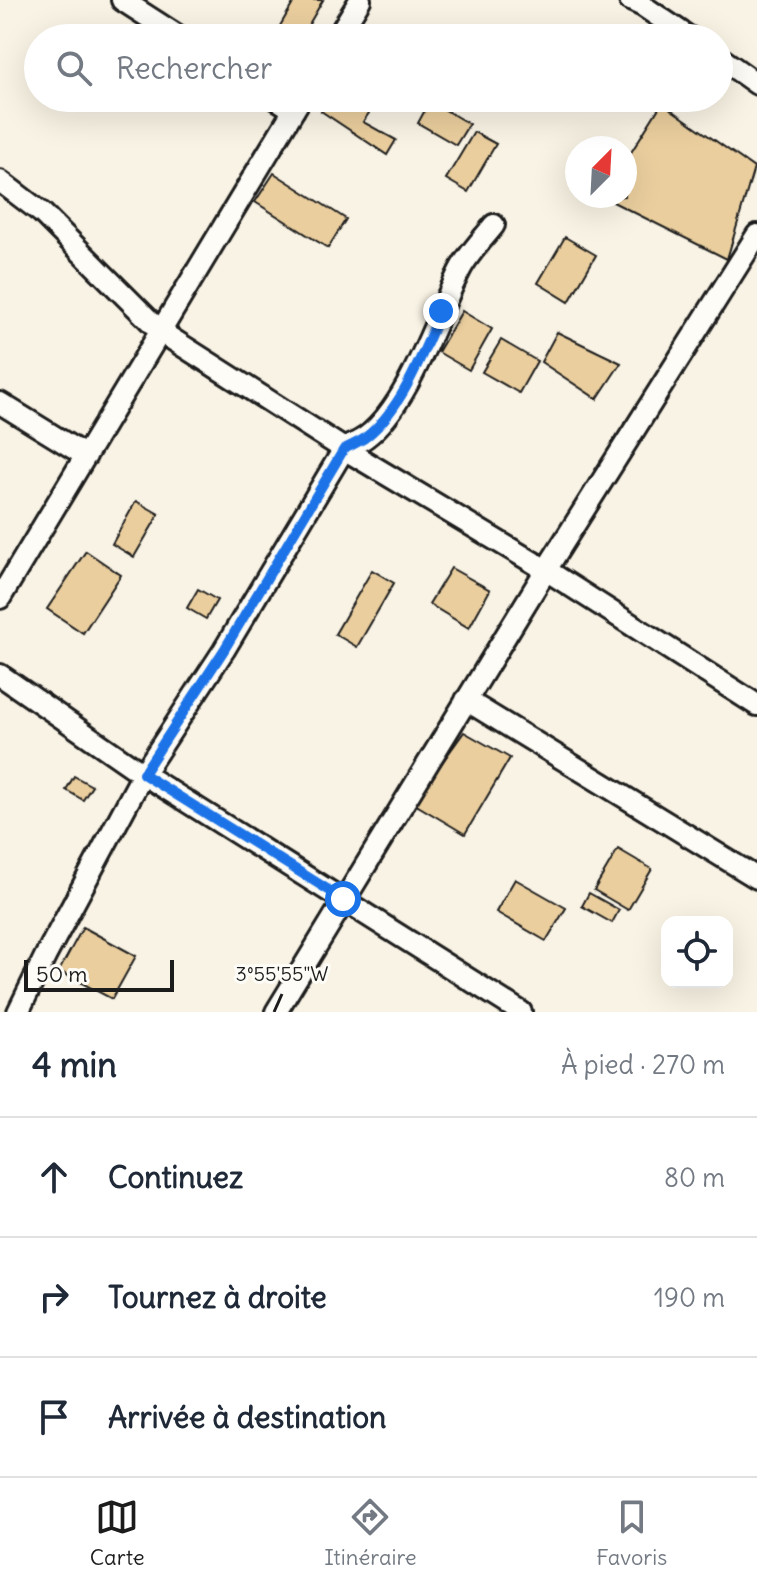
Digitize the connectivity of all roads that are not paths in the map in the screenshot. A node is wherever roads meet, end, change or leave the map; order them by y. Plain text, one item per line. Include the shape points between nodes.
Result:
1 (122, 0) edge
2 (360, 0) edge
3 (630, 0) edge
4 (159, 24) edge
5 (345, 24) edge
6 (669, 24) edge
7 (733, 67) edge
8 (757, 84) edge
9 (293, 112) edge
10 (0, 181) edge
11 (494, 225) dead end
12 (757, 235) edge
13 (161, 332) junction
14 (0, 403) edge
15 (344, 449) junction
16 (86, 456) junction
17 (546, 570) junction
18 (0, 598) edge
19 (0, 675) edge
20 (466, 700) junction
21 (757, 705) edge
22 (143, 774) junction
23 (757, 878) edge
24 (343, 899) junction
25 (18, 1012) edge
26 (276, 1012) edge
27 (521, 1012) edge

1 - 4 street
2 - 5 street
3 - 6 street
7 - 8 street
9 - 13 street
10 - 13 street via 42,213
11 - 15 street via 461,266 395,405 365,439
12 - 17 street
13 - 15 street
13 - 16 street
14 - 16 street
15 - 17 street
15 - 22 street
16 - 18 street
17 - 20 street
17 - 21 street
19 - 22 street
20 - 23 street
20 - 24 street
22 - 24 street
22 - 25 street
24 - 26 street
24 - 27 street

